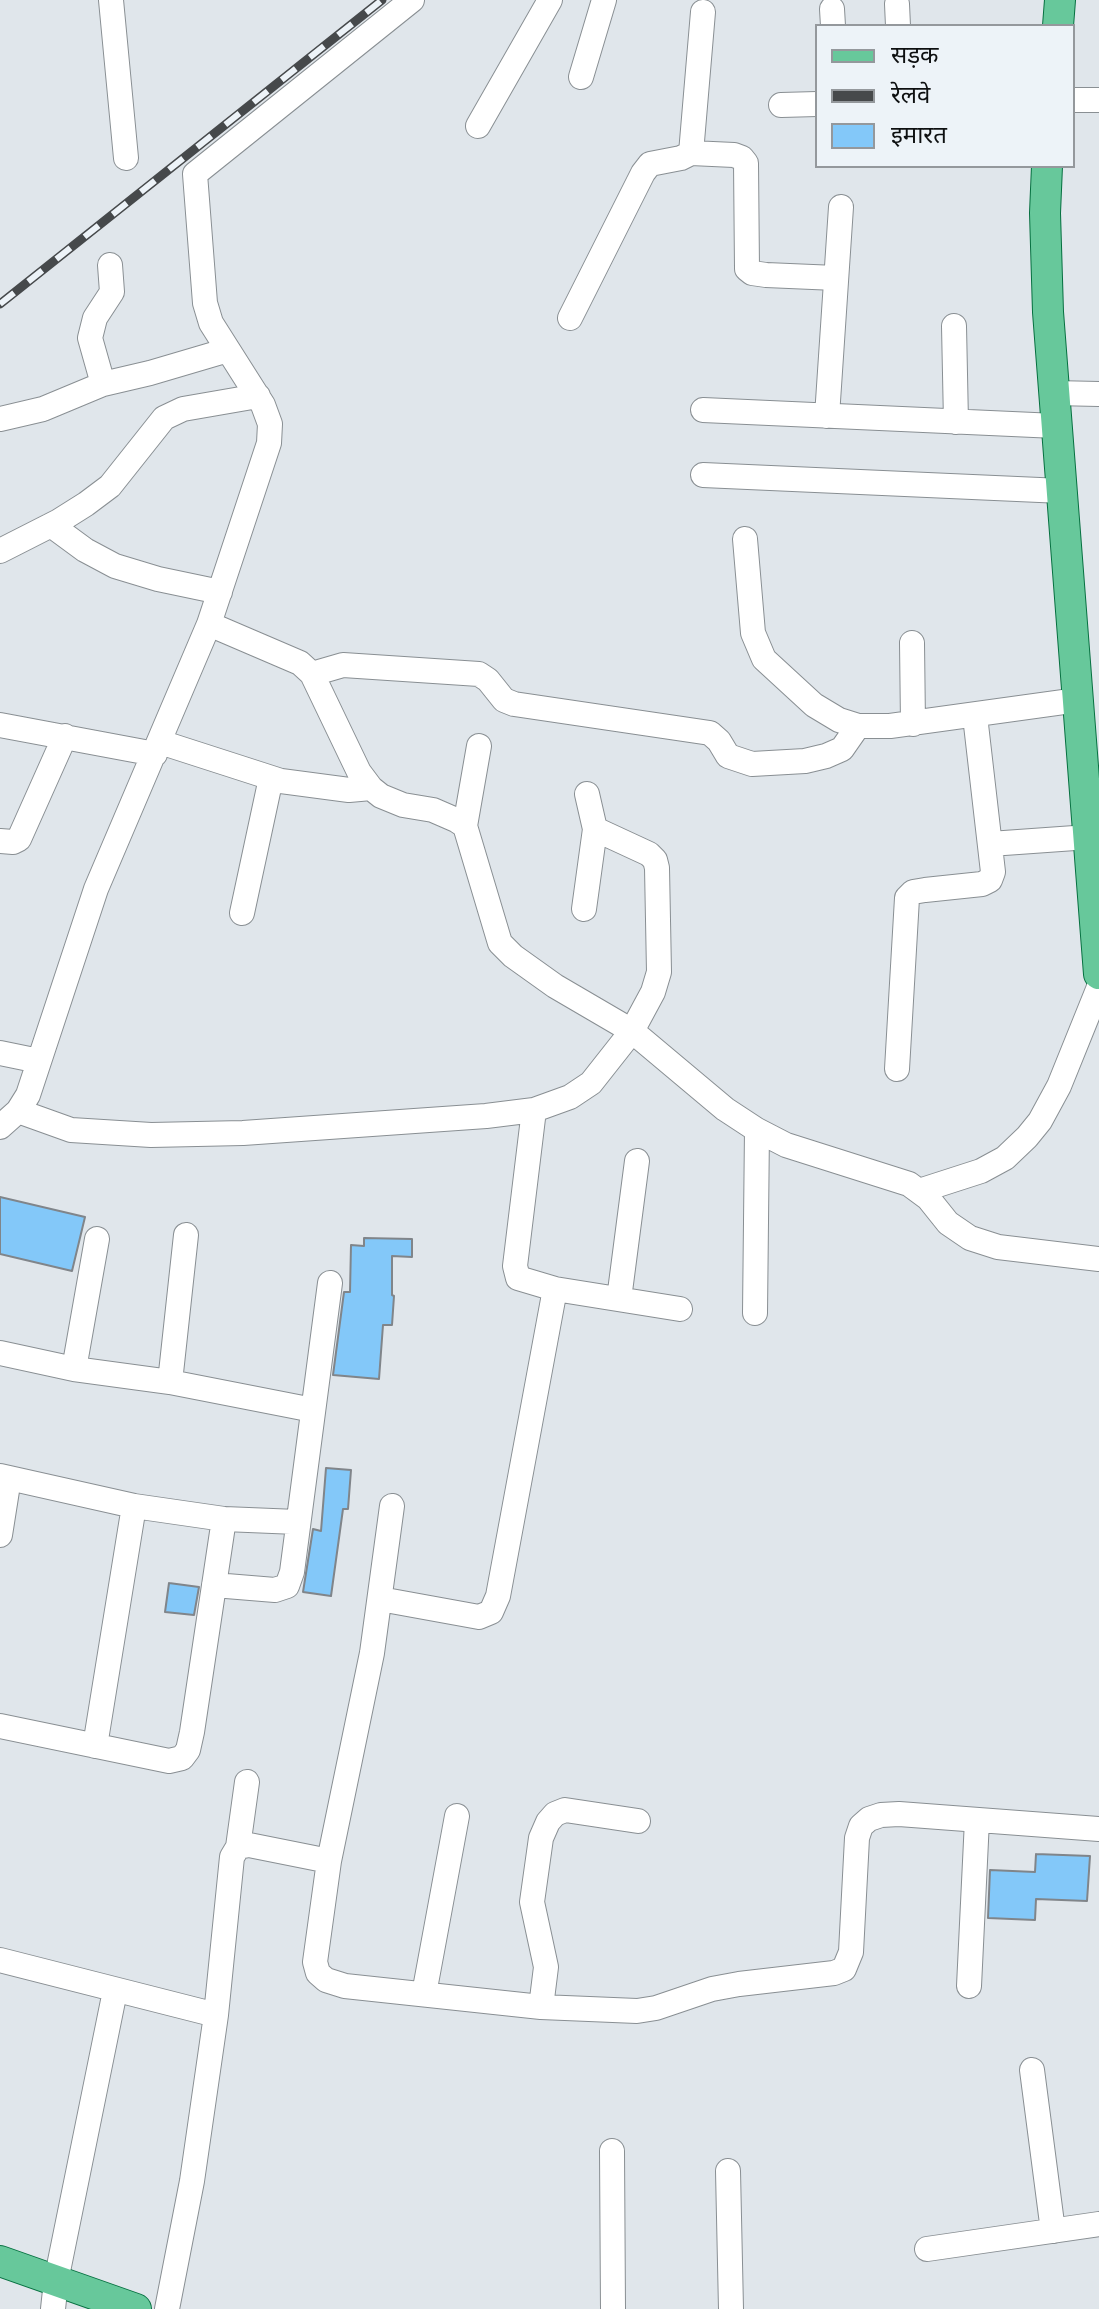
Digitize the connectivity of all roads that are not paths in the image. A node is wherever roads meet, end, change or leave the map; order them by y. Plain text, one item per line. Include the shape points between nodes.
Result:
1 (111, 0) edge
2 (412, 0) edge
3 (550, 0) edge
4 (604, 0) edge
5 (1060, 0) edge
6 (703, 12) dead end
7 (1058, 24) edge
8 (581, 77) dead end
9 (1075, 100) edge
10 (1099, 100) edge
11 (815, 104) edge
12 (781, 105) dead end
13 (478, 126) dead end
14 (691, 153) junction
15 (126, 158) dead end
16 (1047, 168) edge
17 (841, 207) dead end
18 (110, 265) dead end
19 (836, 278) junction
20 (570, 318) dead end
21 (954, 326) dead end
22 (228, 350) junction
23 (103, 384) junction
24 (1054, 393) junction
25 (1099, 394) edge
26 (258, 396) junction
27 (703, 410) dead end
28 (827, 416) junction
29 (0, 419) edge
30 (956, 422) junction
31 (1056, 426) junction
32 (703, 475) dead end
33 (1062, 491) junction
34 (51, 525) junction
35 (745, 539) dead end
36 (0, 551) edge
37 (220, 592) junction
38 (209, 624) junction
39 (912, 643) dead end
40 (312, 674) junction
41 (975, 716) junction
42 (1086, 720) edge
43 (913, 724) junction
44 (0, 725) edge
45 (858, 726) junction
46 (65, 736) junction
47 (479, 746) dead end
48 (158, 748) junction
49 (271, 778) junction
50 (371, 788) junction
51 (587, 794) dead end
52 (465, 826) junction
53 (595, 829) junction
54 (1089, 837) junction
55 (0, 841) edge
56 (990, 844) junction
57 (584, 909) dead end
58 (242, 913) dead end
59 (1099, 974) edge
60 (1099, 987) edge
61 (632, 1031) junction
62 (0, 1053) edge
63 (39, 1061) junction
64 (897, 1069) dead end
65 (534, 1110) junction
66 (9, 1119) edge
67 (757, 1130) junction
68 (637, 1161) dead end
69 (919, 1191) junction
70 (186, 1235) dead end
71 (97, 1239) dead end
72 (1099, 1259) edge
73 (330, 1283) dead end
74 (555, 1289) junction
75 (619, 1299) junction
76 (680, 1309) dead end
77 (755, 1313) dead end
78 (0, 1353) edge
79 (74, 1369) junction
80 (170, 1382) junction
81 (313, 1410) junction
82 (5, 1477) edge
83 (134, 1506) junction
84 (392, 1506) dead end
85 (224, 1519) junction
86 (297, 1522) junction
87 (0, 1535) edge
88 (214, 1585) junction
89 (380, 1599) junction
90 (0, 1726) edge
91 (95, 1746) junction
92 (247, 1782) dead end
93 (457, 1816) dead end
94 (977, 1820) junction
95 (638, 1821) dead end
96 (1099, 1829) edge
97 (238, 1847) junction
98 (329, 1861) junction
99 (0, 1960) edge
100 (969, 1986) dead end
101 (115, 1991) junction
102 (424, 1994) junction
103 (541, 2007) junction
104 (216, 2015) junction
105 (1032, 2070) dead end
106 (612, 2151) dead end
107 (728, 2171) dead end
108 (1099, 2224) edge
109 (1053, 2231) junction
110 (927, 2249) dead end
111 (0, 2261) edge
112 (55, 2295) edge
113 (136, 2309) edge
114 (167, 2309) edge
115 (613, 2309) edge
116 (731, 2309) edge

1 - 15 street
2 - 22 street via 195,174 205,303
3 - 13 street
4 - 8 street
5 - 7 main road
6 - 14 street
9 - 10 street
11 - 12 street
14 - 19 street via 734,155 746,163 747,269 766,275
14 - 20 street via 650,164 643,173
16 - 24 main road via 1046,270
17 - 19 street
18 - 23 street via 112,292 95,318 90,338
19 - 28 street
21 - 30 street
22 - 23 street
22 - 26 street
23 - 29 street via 43,409
24 - 25 street
24 - 31 main road
26 - 34 street via 183,409 164,418 110,486
26 - 37 street via 270,424 269,443
27 - 28 street
28 - 30 street
30 - 31 street
31 - 33 main road
32 - 33 street
33 - 42 main road
34 - 36 street
34 - 37 street via 115,566
35 - 45 street via 753,633 764,659 814,705
37 - 38 street
38 - 40 street via 300,663
38 - 48 street
39 - 43 street
40 - 45 street via 343,665 479,674 514,704 710,733 728,756 752,764 826,756 842,749
40 - 50 street
41 - 42 street
41 - 43 street
41 - 56 street
42 - 54 main road
43 - 45 street
44 - 46 street
46 - 48 street
46 - 55 street via 19,839
47 - 52 street
48 - 49 street
48 - 63 street via 105,866
49 - 50 street via 349,790
49 - 58 street
50 - 52 street
51 - 53 street
52 - 61 street via 500,943 555,986
53 - 57 street
53 - 61 street via 649,854 657,868 659,972
54 - 56 street
54 - 59 main road
56 - 64 street via 990,880 913,892 907,898
60 - 69 street via 1059,1086 1027,1137 981,1171
61 - 65 street via 591,1083
61 - 67 street
62 - 63 street
63 - 66 street via 28,1095
65 - 66 street via 366,1125 151,1135
65 - 74 street via 515,1266 518,1278
67 - 69 street
67 - 77 street
68 - 75 street
69 - 72 street via 970,1238 998,1247
70 - 80 street
71 - 79 street
73 - 81 street
74 - 75 street
74 - 89 street via 491,1612 479,1617
75 - 76 street
78 - 79 street
79 - 80 street
80 - 81 street
81 - 86 street
82 - 83 street
82 - 87 street
83 - 85 street
83 - 91 street
84 - 89 street
85 - 86 street
85 - 88 street
86 - 88 street via 287,1586 275,1590
88 - 91 street via 188,1750 169,1761
89 - 98 street
90 - 91 street
92 - 97 street
93 - 102 street
94 - 96 street
94 - 100 street
94 - 103 street via 881,1815 861,1826 851,1952 844,1969 712,1989 637,2011
95 - 103 street via 565,1810 548,1822 532,1902 546,1967
97 - 98 street
97 - 104 street via 232,1857
98 - 102 street via 315,1962 318,1973 345,1986
99 - 101 street
101 - 104 street
101 - 112 street
102 - 103 street
104 - 114 street
105 - 109 street
106 - 115 street
107 - 116 street
108 - 109 street
109 - 110 street
111 - 112 main road
112 - 113 main road

